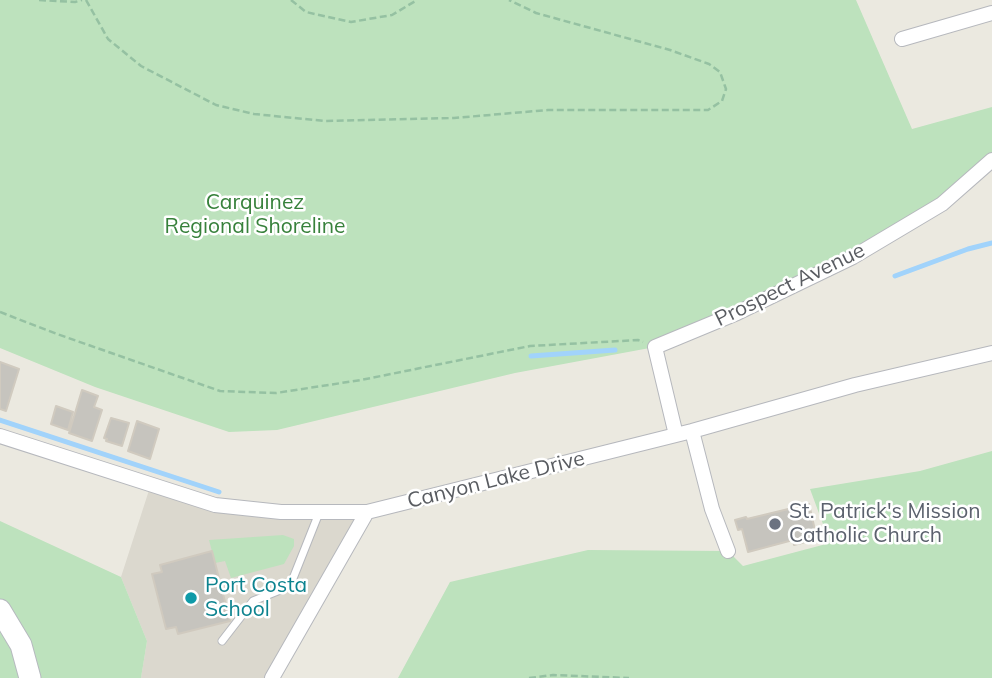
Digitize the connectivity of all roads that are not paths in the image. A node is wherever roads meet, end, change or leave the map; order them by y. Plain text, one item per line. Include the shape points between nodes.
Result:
1 (992, 13) edge
2 (902, 39) dead end
3 (992, 160) edge
4 (992, 352) edge
5 (692, 431) junction
6 (676, 435) junction
7 (0, 436) edge
8 (367, 512) junction
9 (319, 513) junction
10 (728, 551) dead end
11 (0, 610) edge
12 (222, 641) dead end
13 (30, 678) edge
14 (272, 678) edge

1 - 2 street
3 - 6 street, Prospect Avenue via 942,204 853,257 655,347
4 - 5 street, Canyon Lake Drive
5 - 6 street, Canyon Lake Drive
5 - 10 street
6 - 8 street, Canyon Lake Drive
7 - 9 street, Canyon Lake Drive via 215,505
8 - 9 street, Canyon Lake Drive
8 - 14 street
9 - 12 lane via 290,586 253,601
11 - 13 street via 21,646

